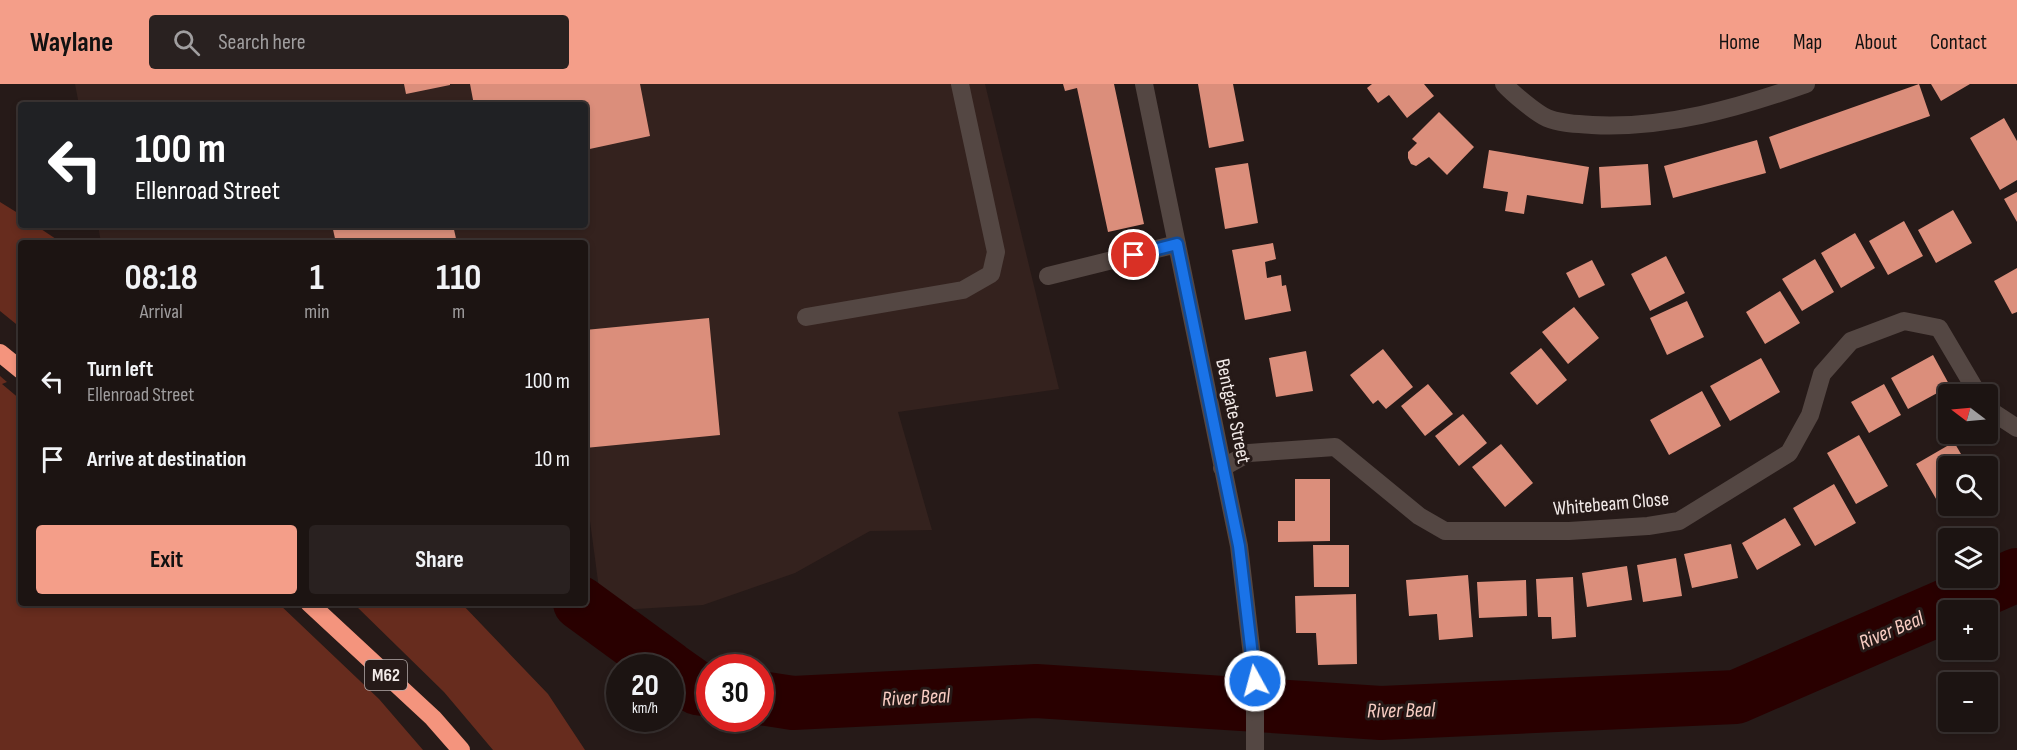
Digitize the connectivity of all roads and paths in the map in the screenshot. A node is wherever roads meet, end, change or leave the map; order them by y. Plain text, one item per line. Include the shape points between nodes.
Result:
1 (960, 84) edge
2 (1144, 84) edge
3 (1504, 84) edge
4 (1806, 84) edge
5 (1177, 244) junction
6 (1048, 276) dead end
7 (806, 317) dead end
8 (0, 353) edge
9 (18, 368) edge
10 (1972, 384) edge
11 (1998, 416) edge
12 (2017, 428) edge
13 (1222, 468) junction
14 (312, 606) edge
15 (461, 750) edge
16 (1255, 750) edge

1 - 7 street via 996,252 991,274 963,290
2 - 5 street, Bentgate Street
3 - 4 street via 1547,118 1572,124 1615,126 1739,106
5 - 6 street
5 - 13 street, Bentgate Street
8 - 9 highway
10 - 13 street, Whitebeam Close via 1939,328 1904,321 1851,341 1822,374 1810,415 1790,453 1679,520 1648,526 1569,531 1445,531 1419,516 1335,447 1249,453
11 - 12 street
13 - 16 street, Bentgate Street via 1239,546 1255,681
14 - 15 highway, M62 via 433,718

